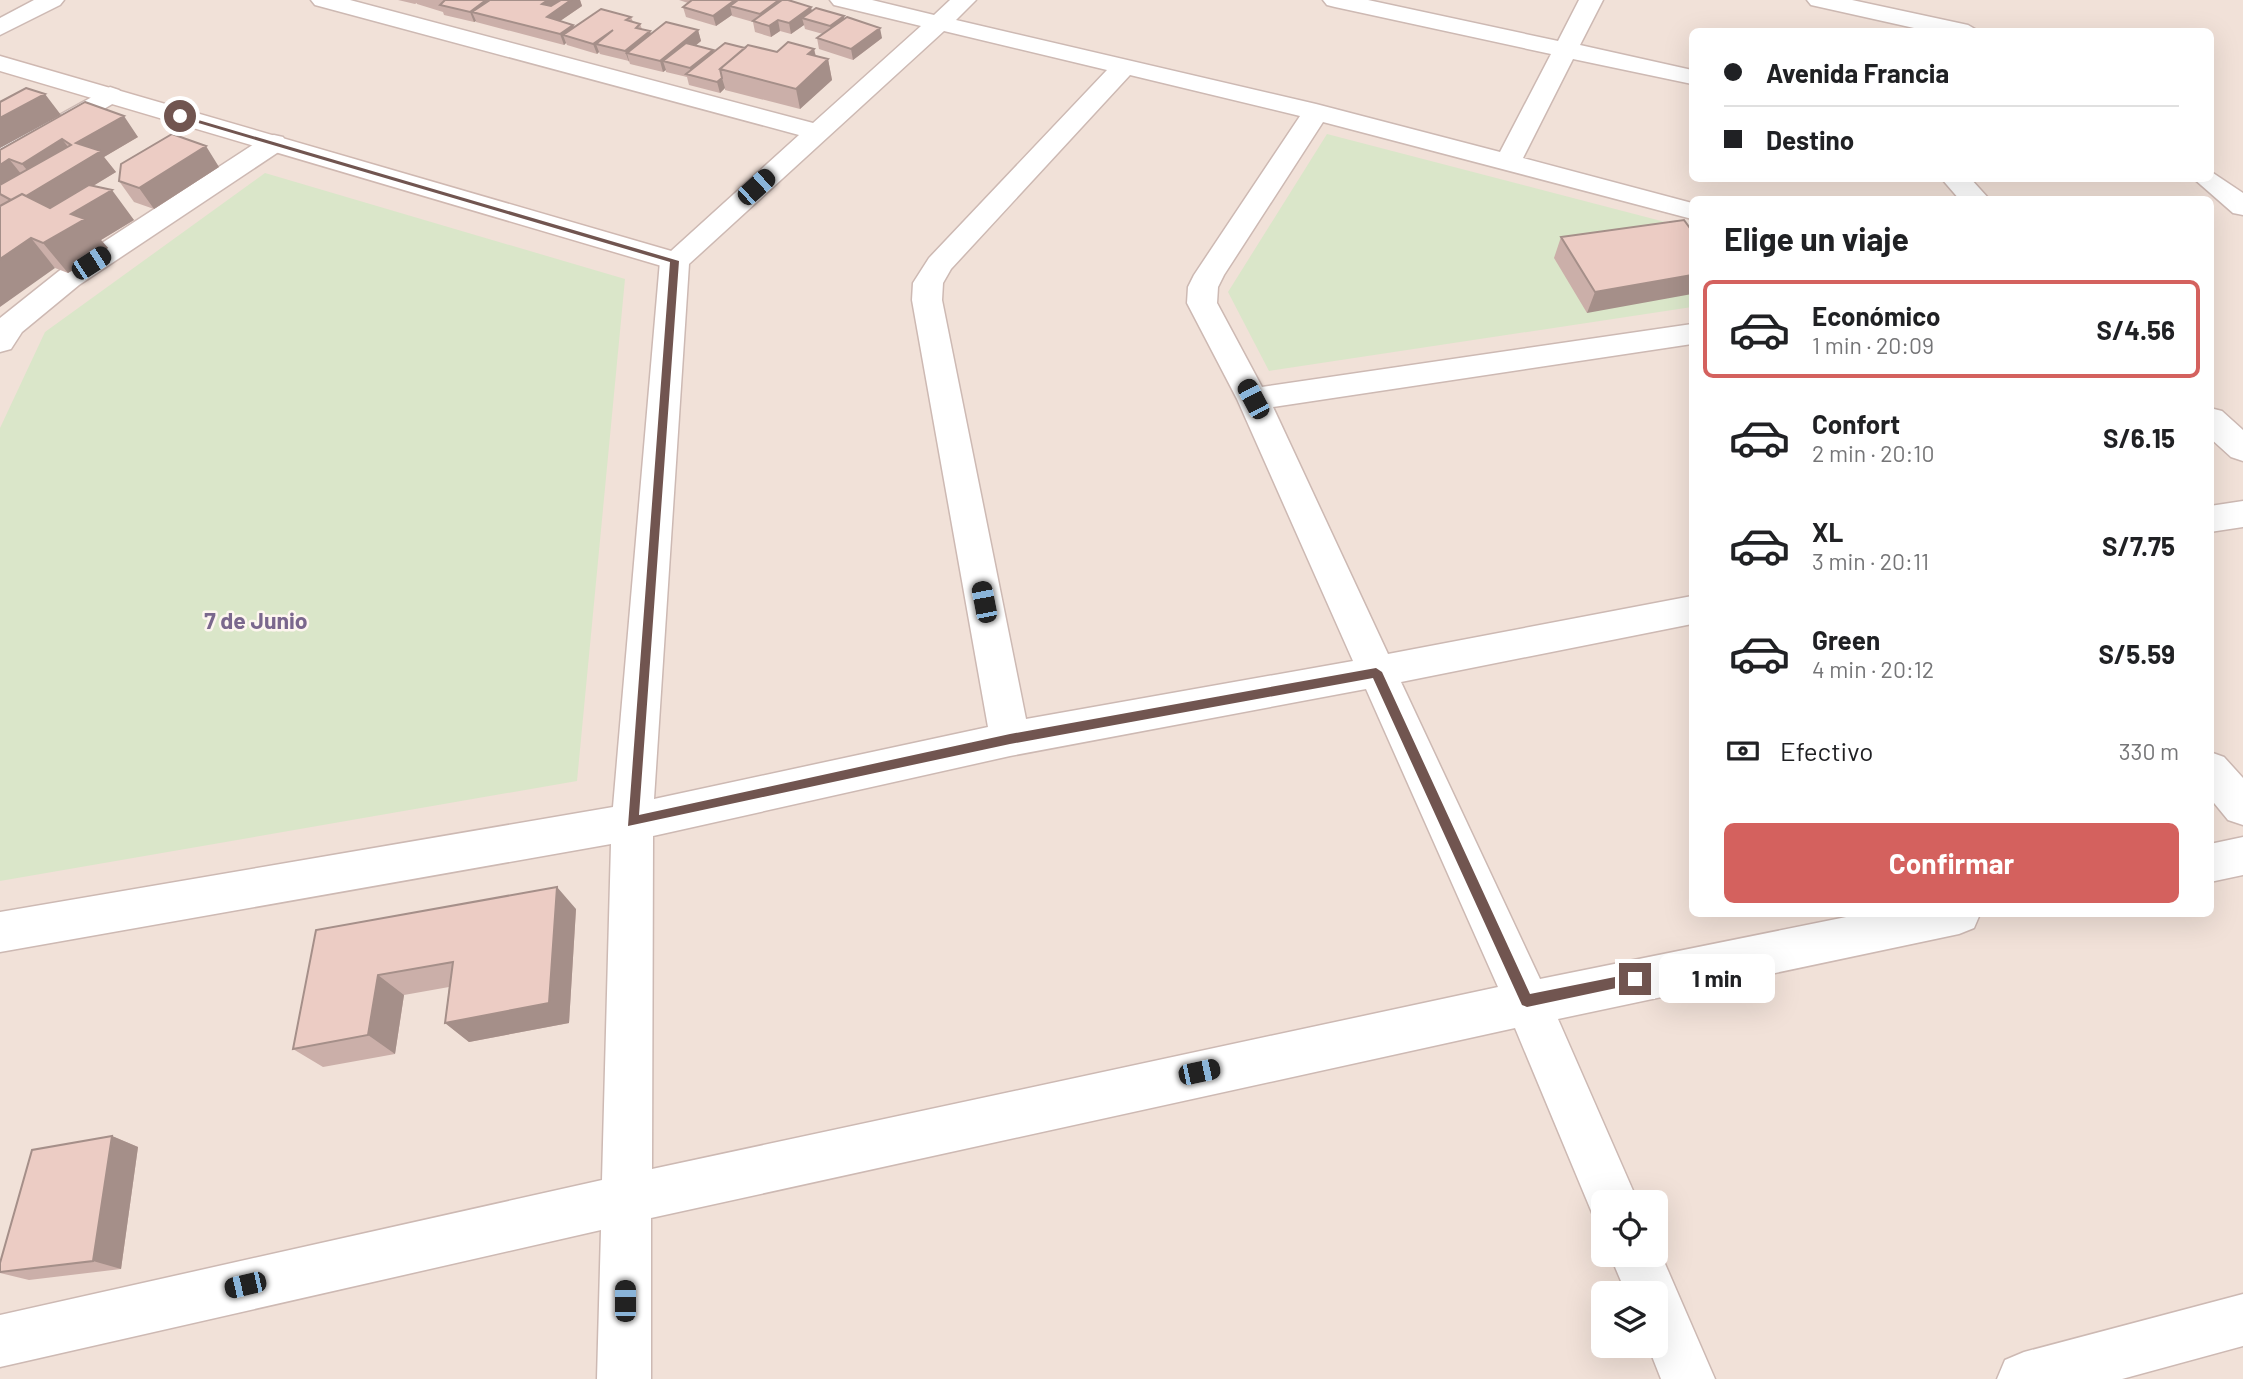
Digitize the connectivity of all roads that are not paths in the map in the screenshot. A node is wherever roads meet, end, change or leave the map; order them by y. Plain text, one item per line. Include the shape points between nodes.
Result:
1 (52, 0) edge
2 (323, 0) edge
3 (842, 0) edge
4 (964, 0) edge
5 (1335, 0) edge
6 (1591, 0) edge
7 (1819, 0) edge
8 (939, 23) junction
9 (0, 27) edge
10 (1949, 28) edge
11 (1566, 48) junction
12 (0, 63) edge
13 (1124, 67) junction
14 (1689, 76) edge
15 (110, 95) junction
16 (1316, 112) junction
17 (817, 132) junction
18 (274, 143) junction
19 (0, 159) edge
20 (1509, 160) junction
21 (1958, 182) edge
22 (2211, 182) edge
23 (1972, 196) edge
24 (2243, 207) edge
25 (1689, 210) edge
26 (675, 261) junction
27 (1689, 334) edge
28 (0, 342) edge
29 (1253, 399) junction
30 (2214, 423) edge
31 (2243, 449) edge
32 (2243, 514) edge
33 (2214, 518) edge
34 (1689, 611) edge
35 (1376, 672) junction
36 (1010, 739) junction
37 (2214, 774) edge
38 (2243, 807) edge
39 (632, 822) junction
40 (2243, 856) edge
41 (2214, 862) edge
42 (1944, 917) edge
43 (0, 932) edge
44 (1527, 1001) junction
45 (1608, 1190) edge
46 (626, 1198) junction
47 (2243, 1320) edge
48 (1668, 1331) edge
49 (0, 1341) edge
50 (624, 1379) edge
51 (1688, 1379) edge
52 (2024, 1379) edge

1 - 9 street
2 - 17 street
3 - 8 street
4 - 8 street
5 - 11 street
6 - 11 street
7 - 10 street
8 - 13 street
8 - 17 street
11 - 14 street
11 - 20 street
12 - 15 street
13 - 16 street
13 - 36 street via 939,264 928,283 927,300
15 - 18 street
15 - 19 street
16 - 20 street
16 - 29 street via 1203,287 1202,303
17 - 26 street
18 - 26 street
18 - 28 street via 68,278 11,325
20 - 25 street
21 - 23 street
22 - 24 street
26 - 39 street
27 - 29 street
29 - 35 street
30 - 31 street
32 - 33 street
34 - 35 street
35 - 36 street
35 - 44 street
36 - 39 street
37 - 38 street
39 - 43 street
39 - 46 street
40 - 41 street
42 - 44 street
44 - 45 street
44 - 46 street
46 - 49 street
46 - 50 street
47 - 52 street
48 - 51 street

